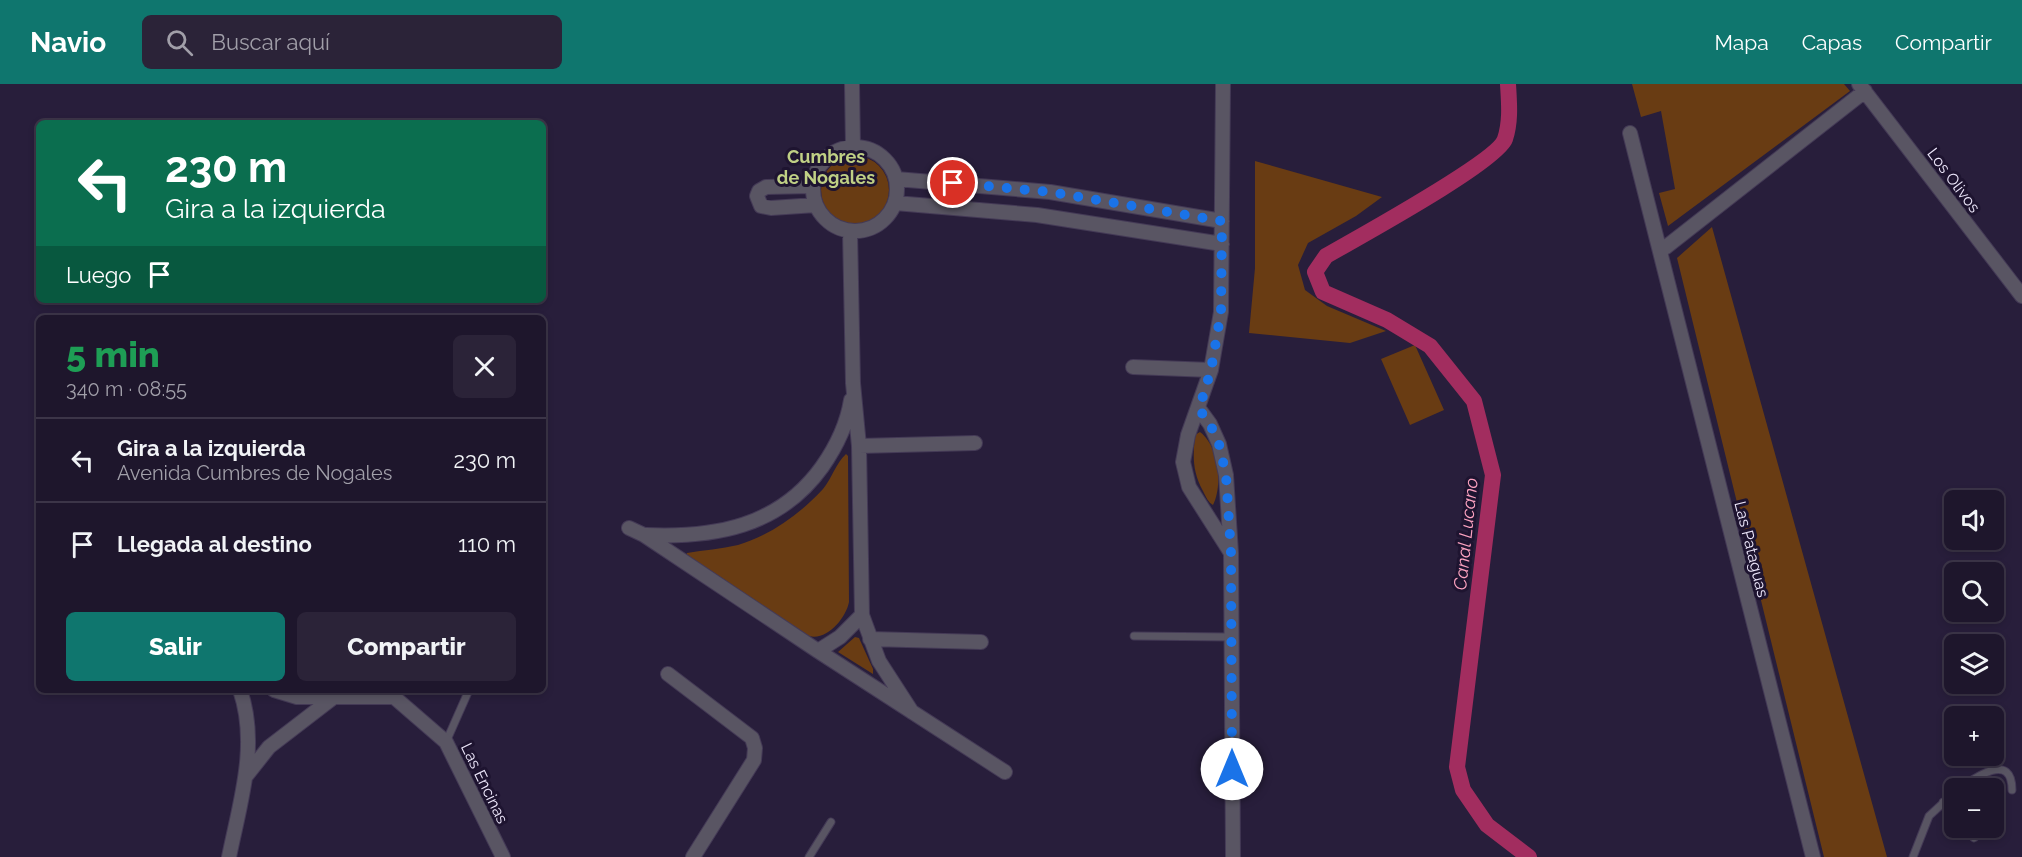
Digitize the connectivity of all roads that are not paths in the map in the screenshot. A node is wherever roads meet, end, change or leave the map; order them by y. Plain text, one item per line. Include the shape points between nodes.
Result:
1 (852, 84) edge
2 (1223, 84) edge
3 (1862, 87) edge
4 (1630, 133) dead end
5 (853, 147) junction
6 (896, 179) junction
7 (813, 186) junction
8 (1008, 187) junction
9 (896, 202) junction
10 (1110, 202) junction
11 (816, 205) junction
12 (1006, 211) junction
13 (1222, 221) junction
14 (1106, 226) junction
15 (850, 231) junction
16 (1222, 244) junction
17 (1660, 250) junction
18 (2022, 296) edge
19 (1133, 367) dead end
20 (1211, 370) junction
21 (853, 383) junction
22 (1199, 409) junction
23 (975, 443) dead end
24 (859, 446) junction
25 (629, 528) dead end
26 (644, 535) junction
27 (1231, 553) junction
28 (862, 615) junction
29 (1134, 636) dead end
30 (1232, 637) junction
31 (870, 639) junction
32 (981, 642) dead end
33 (818, 651) junction
34 (668, 674) dead end
35 (241, 693) edge
36 (284, 693) edge
37 (468, 693) edge
38 (334, 697) junction
39 (912, 712) junction
40 (446, 742) junction
41 (1005, 772) dead end
42 (245, 778) junction
43 (1977, 778) edge
44 (2012, 790) dead end
45 (1943, 802) edge
46 (831, 822) dead end
47 (229, 857) edge
48 (503, 857) edge
49 (693, 857) edge
50 (809, 857) edge
51 (1233, 857) edge
52 (1812, 857) edge
53 (1913, 857) edge

1 - 5 street
2 - 13 street
3 - 17 street
3 - 18 street, Los Olivos
4 - 17 street, Las Pataguas
5 - 6 street via 870,149 884,158
5 - 7 street via 838,150 826,159
6 - 8 street
6 - 9 street
7 - 11 street
7 - 11 street via 766,187 757,196 761,206 771,208
8 - 10 street
8 - 12 street
9 - 12 street
9 - 15 street via 881,222 866,230
10 - 13 street
10 - 14 street
11 - 15 street via 830,222
12 - 14 street
13 - 16 street
14 - 16 street
15 - 21 street
16 - 20 street via 1221,312
17 - 52 street, Las Pataguas
19 - 20 street
20 - 22 street
21 - 24 street
21 - 26 street via 847,416 835,445 808,484 787,503 730,529 693,535
22 - 27 street via 1219,444 1226,475
22 - 27 street via 1188,435 1183,462 1189,488
23 - 24 street
24 - 28 street
25 - 26 street
26 - 33 street
27 - 30 street
28 - 31 street
28 - 33 street via 840,637
29 - 30 lane
30 - 51 street
31 - 32 street
31 - 39 street via 879,661
33 - 39 street
34 - 49 street via 752,738 755,748 754,760
35 - 42 street via 247,710
36 - 38 street, Las Encinas
37 - 40 lane
38 - 40 street, Las Encinas via 394,697
38 - 42 street via 269,747
39 - 41 street
40 - 48 street, Las Encinas
42 - 47 street
43 - 44 lane via 2001,768 2007,770
45 - 53 lane via 1929,816
46 - 50 lane

